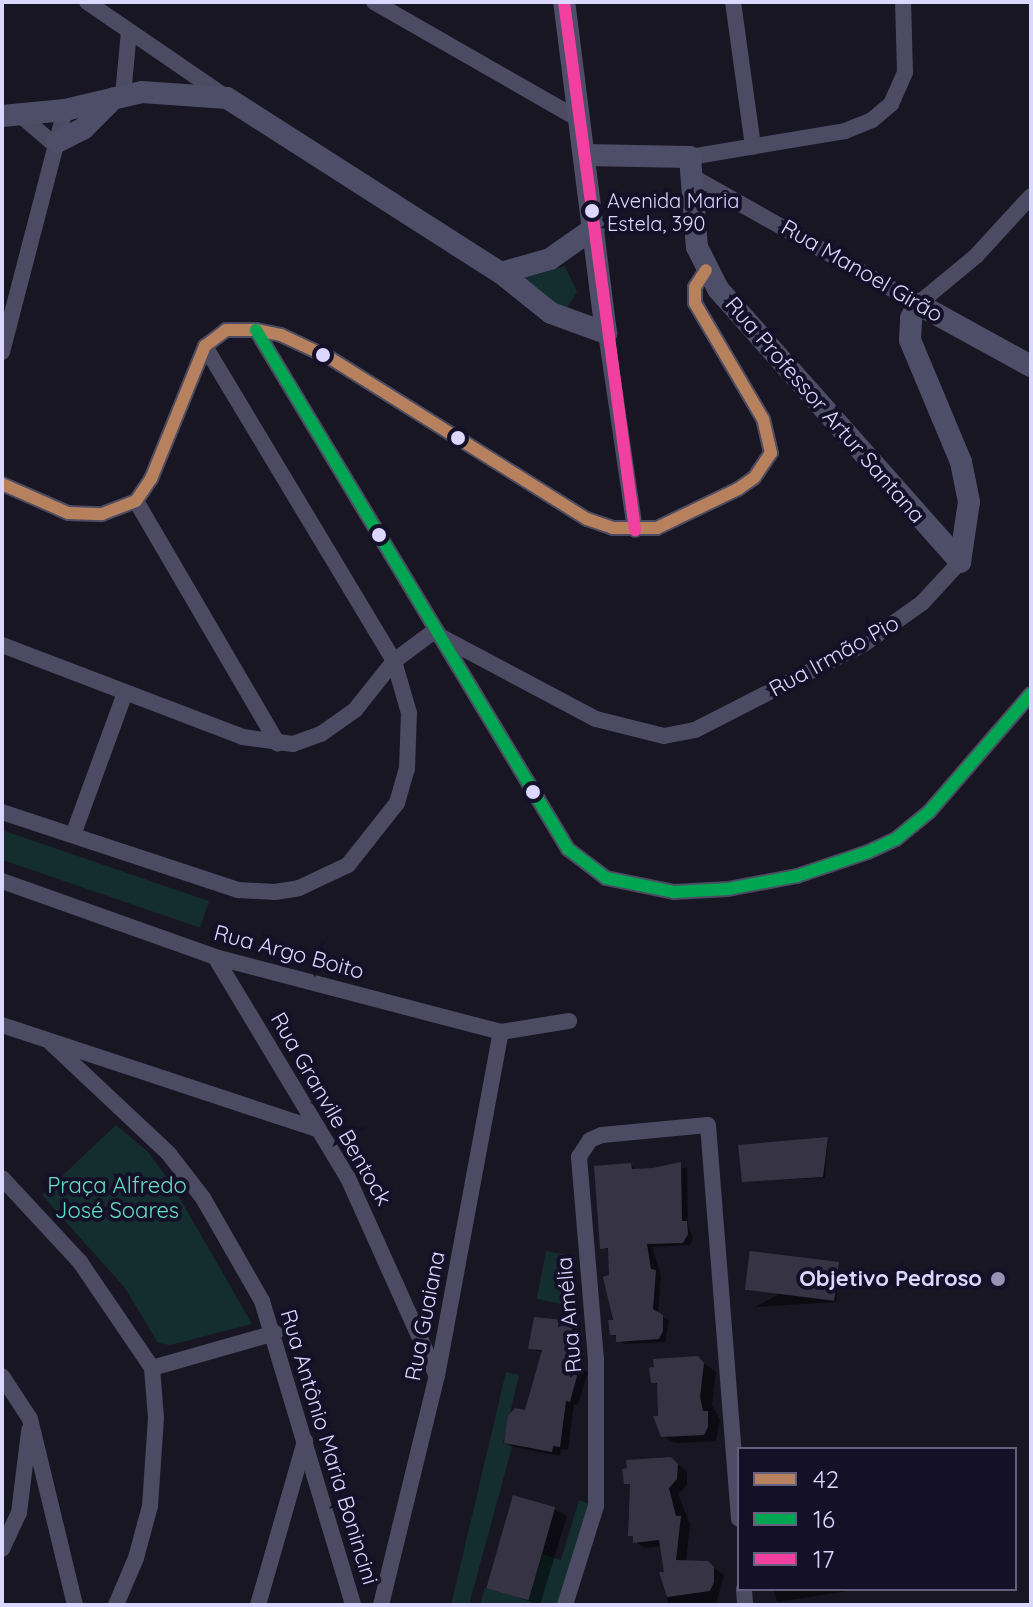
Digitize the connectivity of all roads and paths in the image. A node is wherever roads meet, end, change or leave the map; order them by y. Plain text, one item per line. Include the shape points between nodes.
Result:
1 (87, 2) edge
2 (374, 2) edge
3 (564, 2) edge
4 (733, 2) edge
5 (903, 2) edge
6 (129, 32) junction
7 (119, 96) junction
8 (227, 98) junction
9 (65, 110) junction
10 (11, 116) edge
11 (578, 119) junction
12 (57, 144) junction
13 (753, 147) junction
14 (584, 155) junction
15 (692, 167) junction
16 (1031, 196) edge
17 (594, 228) junction
18 (706, 270) junction
19 (501, 273) junction
20 (918, 304) junction
21 (256, 330) junction
22 (606, 333) junction
23 (205, 346) junction
24 (2, 352) edge
25 (1031, 366) edge
26 (2, 484) edge
27 (136, 501) junction
28 (635, 530) junction
29 (960, 562) junction
30 (433, 632) junction
31 (2, 645) edge
32 (394, 661) junction
33 (125, 693) junction
34 (1031, 694) edge
35 (278, 744) junction
36 (2, 812) edge
37 (73, 835) junction
38 (2, 881) edge
39 (215, 957) junction
40 (569, 1021) dead end
41 (2, 1025) edge
42 (501, 1032) junction
43 (51, 1043) junction
44 (135, 1069) junction
45 (123, 1107) junction
46 (317, 1129) junction
47 (2, 1178) edge
48 (275, 1333) junction
49 (152, 1368) junction
50 (2, 1376) edge
51 (437, 1376) junction
52 (30, 1419) junction
53 (306, 1440) junction
54 (737, 1494) edge
55 (2, 1549) edge
56 (75, 1605) edge
57 (116, 1605) edge
58 (258, 1605) edge
59 (353, 1605) edge
60 (381, 1605) edge
61 (565, 1605) edge

1 - 6 street
2 - 11 street
3 - 11 street
4 - 13 street
5 - 13 street via 905,72 891,104 872,120 845,131
6 - 7 street
6 - 8 street
7 - 8 street via 184,91
7 - 9 street
7 - 12 street
8 - 19 street
9 - 10 street
9 - 12 street
10 - 12 street
11 - 14 street
12 - 24 street
13 - 15 street
14 - 15 street
14 - 17 street
15 - 18 street, Rua Professor Artur Santana via 697,247
15 - 20 street, Rua Manoel Girão
16 - 20 street via 976,256
17 - 19 street via 550,259
17 - 22 street
18 - 28 street via 695,287 695,303 763,419 771,453 754,478 692,515
18 - 29 street, Rua Professor Artur Santana
19 - 22 street via 551,313
20 - 25 street, Rua Manoel Girão
20 - 29 street via 910,340 961,462 969,502
21 - 23 street via 226,330
21 - 28 street via 281,335 330,358 587,519
21 - 30 street
22 - 28 street
23 - 27 street via 151,479
23 - 32 street
26 - 27 street via 68,513 102,514
27 - 35 street
29 - 30 street, Rua Irmão Pio via 922,603 864,644 695,730 664,736 596,719
30 - 32 street
30 - 34 street via 568,849 606,878 674,892 768,883 896,839 961,778
31 - 33 street
32 - 35 street via 355,710 307,741
32 - 37 street via 409,713 408,762 397,803 348,865 325,878 275,892 238,890
33 - 35 street via 243,737
33 - 37 street
36 - 37 street
38 - 39 street, Rua Argo Boito
39 - 42 street, Rua Argo Boito
39 - 46 street, Rua Granvile Bentock
40 - 42 street, Rua Argo Boito
41 - 43 street
42 - 51 street, Rua Guaiana
43 - 44 street
43 - 45 street, Rua Antônio Maria Bonincini
44 - 45 street via 114,1082
44 - 46 street
45 - 48 street, Rua Antônio Maria Bonincini via 203,1198
46 - 51 street, Rua Granvile Bentock via 377,1233
47 - 49 street via 80,1262
48 - 49 street
48 - 53 street, Rua Antônio Maria Bonincini
49 - 57 street via 156,1418 150,1506
50 - 52 street
51 - 60 street, Rua Guaiana
52 - 55 street via 21,1503
52 - 56 street
53 - 58 street
53 - 59 street, Rua Antônio Maria Bonincini
54 - 61 street, Rua Amélia via 708,1125 602,1135 590,1140 579,1157 596,1360 596,1506

